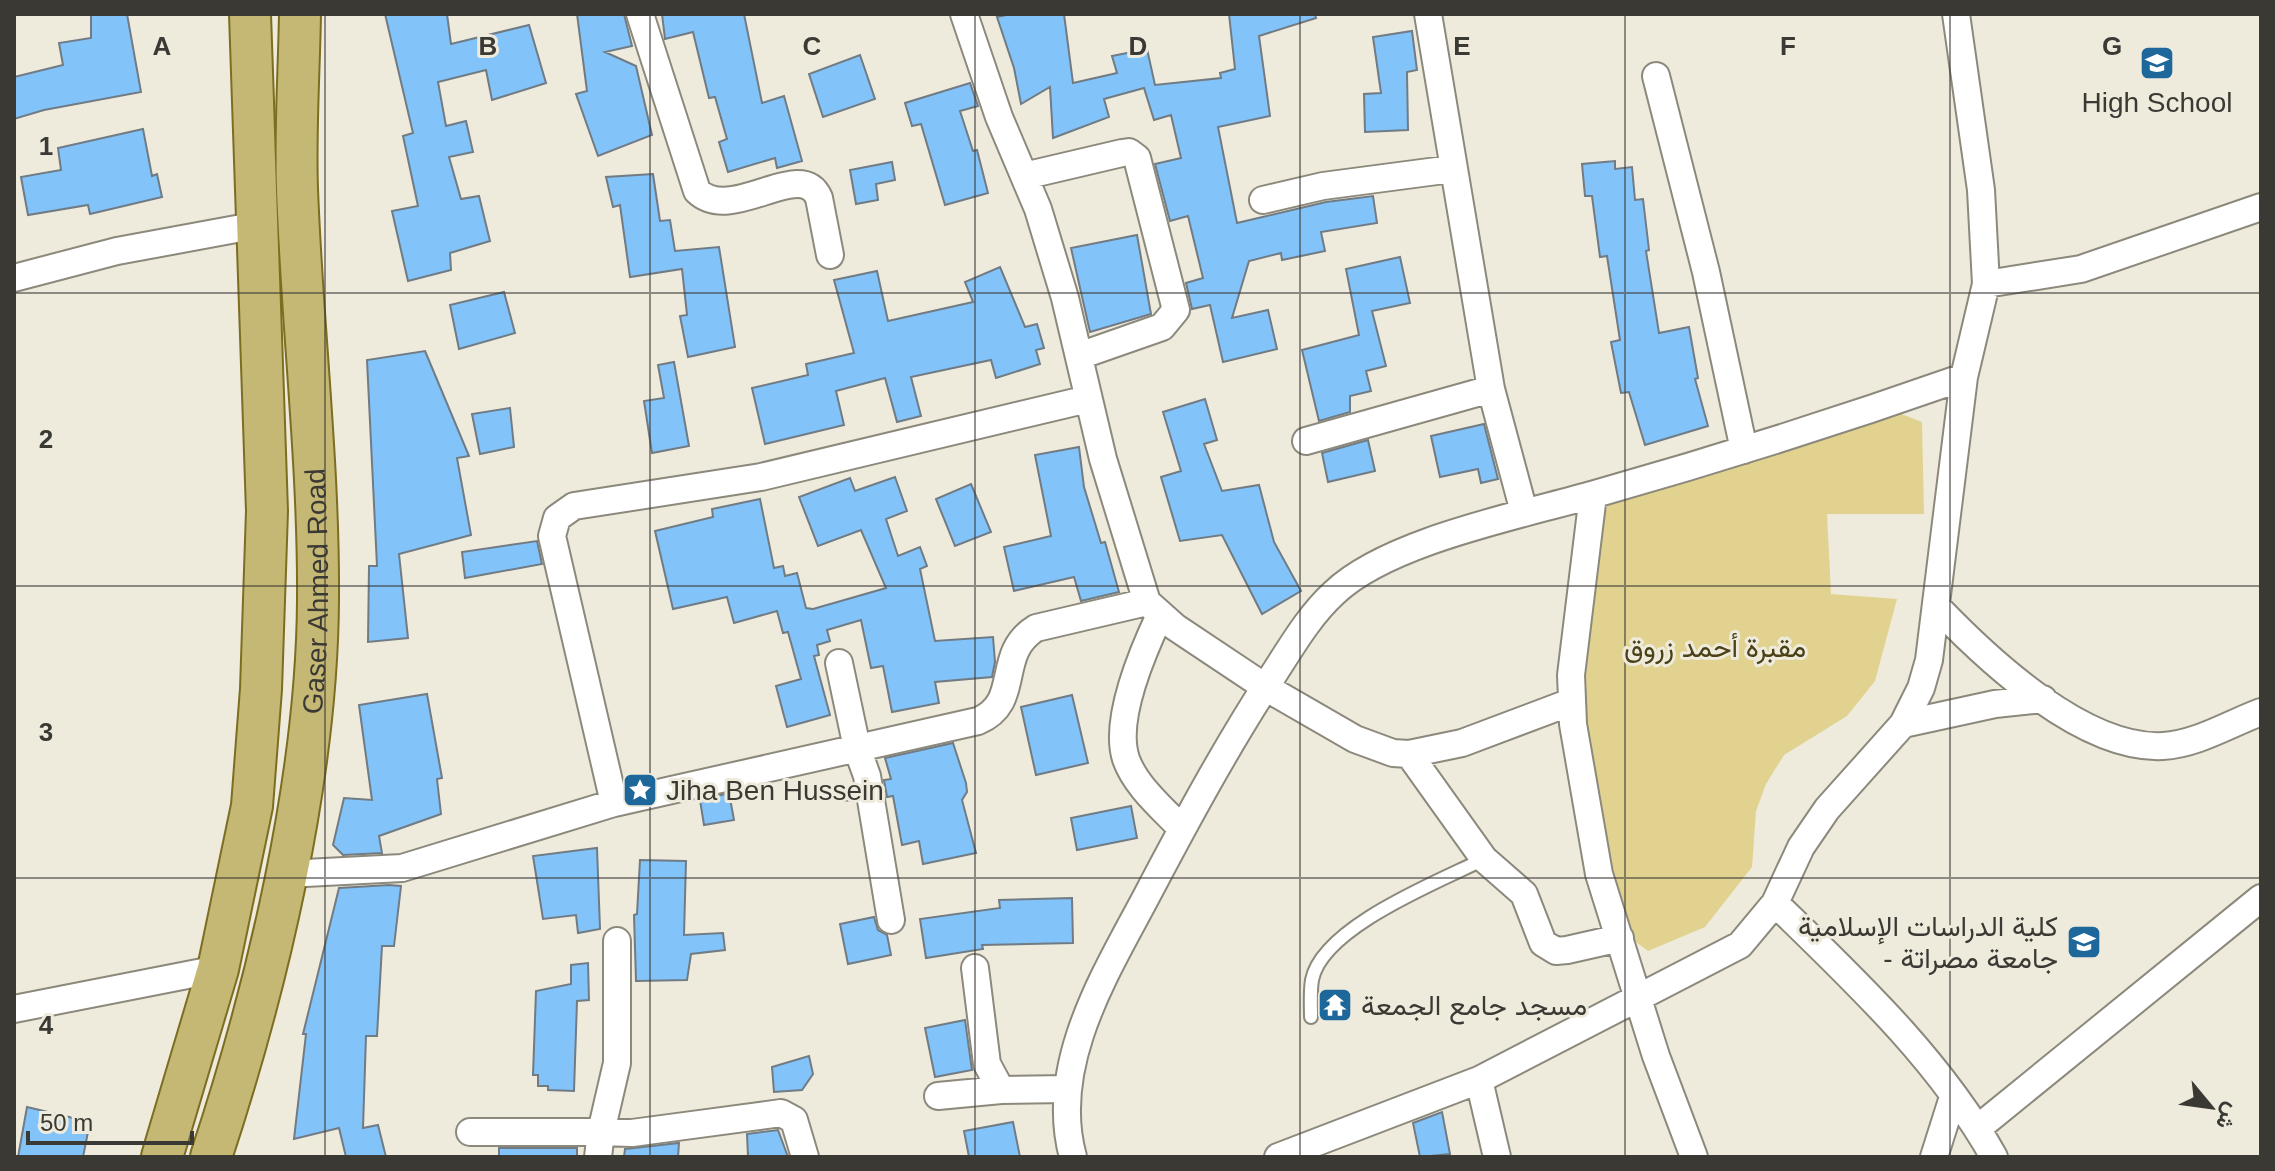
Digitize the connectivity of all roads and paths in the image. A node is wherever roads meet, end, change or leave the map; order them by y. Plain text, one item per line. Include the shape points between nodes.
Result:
1 (250, 14) edge
2 (300, 14) edge
3 (640, 14) edge
4 (964, 14) edge
5 (1428, 14) edge
6 (1956, 14) edge
7 (1656, 76) dead end
8 (1452, 169) junction
9 (1024, 176) junction
10 (1263, 200) dead end
11 (2261, 207) edge
12 (258, 225) junction
13 (830, 255) dead end
14 (14, 278) edge
15 (1986, 284) junction
16 (1079, 356) junction
17 (1964, 377) junction
18 (1491, 389) junction
19 (1088, 399) junction
20 (1306, 441) dead end
21 (1744, 450) junction
22 (1593, 495) junction
23 (1524, 512) junction
24 (1153, 608) junction
25 (1938, 608) junction
26 (839, 663) dead end
27 (1265, 687) junction
28 (2043, 699) junction
29 (1571, 702) junction
30 (2261, 712) edge
31 (1903, 724) junction
32 (857, 748) junction
33 (1409, 754) junction
34 (614, 803) junction
35 (1180, 827) junction
36 (1484, 859) junction
37 (286, 874) junction
38 (2261, 898) edge
39 (1775, 903) junction
40 (891, 920) dead end
41 (1620, 938) junction
42 (617, 941) dead end
43 (975, 968) dead end
44 (218, 969) junction
45 (1639, 996) junction
46 (14, 1009) edge
47 (1311, 1017) dead end
48 (1479, 1080) junction
49 (1067, 1089) junction
50 (1001, 1090) junction
51 (938, 1096) dead end
52 (1953, 1097) junction
53 (1978, 1128) junction
54 (470, 1132) dead end
55 (600, 1144) edge
56 (162, 1157) edge
57 (211, 1157) edge
58 (805, 1157) edge
59 (1073, 1157) edge
60 (1278, 1157) edge
61 (1497, 1157) edge
62 (1694, 1157) edge
63 (1934, 1157) edge
64 (1994, 1157) edge

1 - 12 main road, Gaser Ahmed Road
2 - 37 main road, Gaser Ahmed Road via 297,186 318,601 312,714
3 - 13 street via 697,191 721,203 805,184 819,198
4 - 9 street
5 - 8 street
6 - 15 street via 1981,190
7 - 21 street
8 - 10 street via 1323,186
8 - 18 street
9 - 16 street via 1061,283
9 - 16 street via 1122,153 1137,158 1176,310 1162,327
11 - 15 street via 2081,269
12 - 14 street via 117,251
12 - 44 main road, Gaser Ahmed Road via 267,511 261,689 252,806
15 - 17 street
16 - 19 street
17 - 21 street
17 - 25 street
18 - 20 street
18 - 23 street
19 - 24 street
19 - 34 street via 761,477 574,506 557,518 552,536
21 - 22 street
22 - 23 street
22 - 29 street
23 - 27 street via 1361,572 1309,621
24 - 27 street
24 - 32 street via 1036,628 1013,650 1005,693 994,714
24 - 35 street via 1126,704 1125,758 1144,789
25 - 28 street via 1968,640
25 - 31 street via 1921,688
26 - 32 street
27 - 33 street via 1378,750
27 - 35 street
28 - 30 street via 2108,736 2163,746 2193,741
28 - 31 street
29 - 33 street via 1462,743
29 - 41 street via 1599,874
31 - 39 street via 1827,809 1801,847
32 - 34 street
32 - 40 street via 867,776
33 - 36 street
34 - 37 street via 402,868
35 - 49 street via 1082,1030
36 - 41 street via 1524,894 1541,938 1552,949
36 - 47 lane via 1355,927 1330,947 1312,978
37 - 57 main road, Gaser Ahmed Road
38 - 53 street
39 - 45 street via 1740,945
39 - 52 street via 1884,1010
41 - 45 street
42 - 55 street via 617,1063
43 - 50 street via 987,1064
44 - 46 street
44 - 56 main road, Gaser Ahmed Road
45 - 48 street
45 - 62 street
48 - 60 street
48 - 61 street
49 - 50 street
49 - 59 street
50 - 51 street
52 - 53 street
52 - 63 street
53 - 64 street
54 - 55 street
55 - 58 street via 632,1133 781,1113 794,1120

